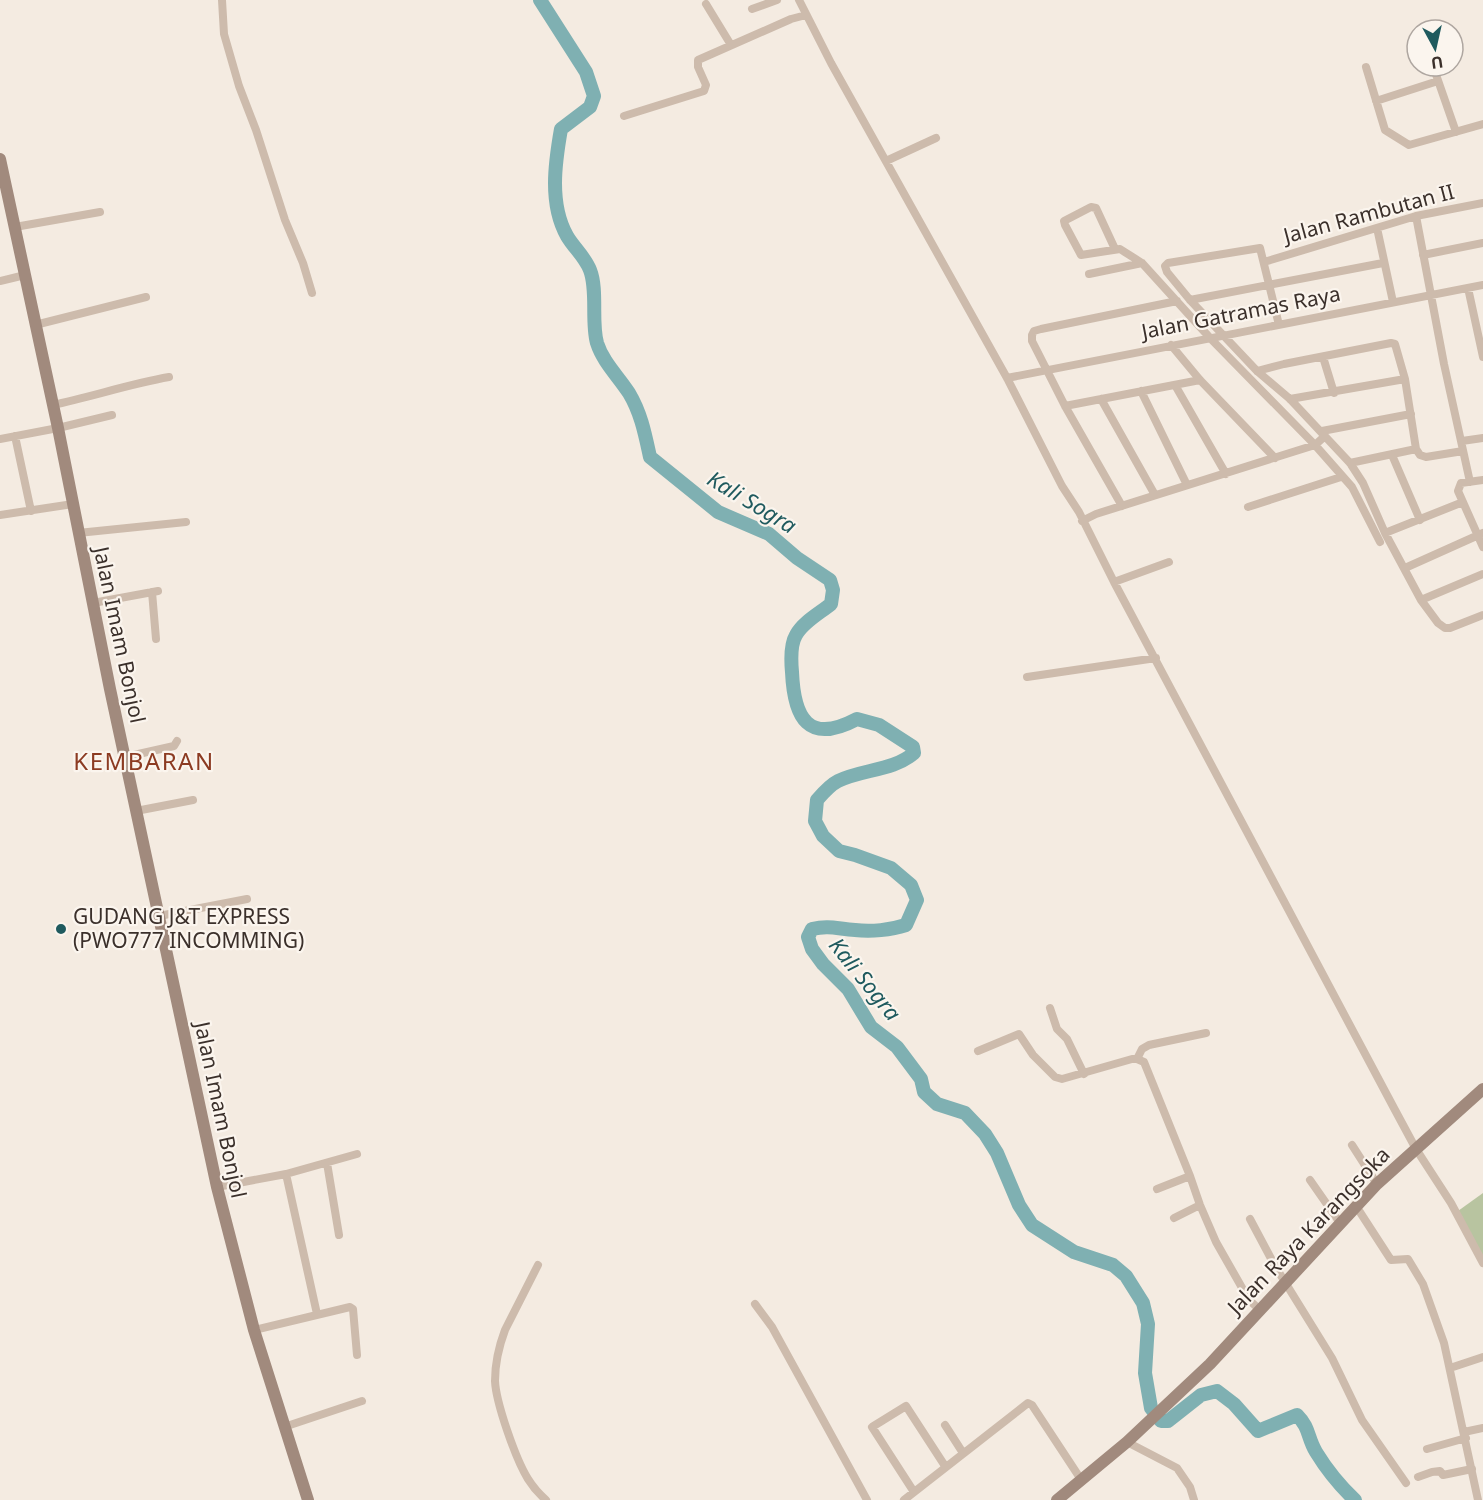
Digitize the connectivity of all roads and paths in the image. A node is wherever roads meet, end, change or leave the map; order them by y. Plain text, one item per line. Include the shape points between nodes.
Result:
1 (222, 0) edge
2 (777, 0) edge
3 (799, 0) edge
4 (706, 4) dead end
5 (752, 9) dead end
6 (806, 15) junction
7 (730, 45) junction
8 (1366, 67) dead end
9 (1437, 78) edge
10 (1438, 81) junction
11 (1376, 101) junction
12 (624, 116) dead end
13 (1483, 124) edge
14 (1456, 132) junction
15 (936, 138) dead end
16 (0, 159) edge
17 (886, 161) junction
18 (1483, 203) edge
19 (100, 212) dead end
20 (1416, 216) junction
21 (15, 227) junction
22 (1377, 228) junction
23 (1483, 243) edge
24 (1115, 249) junction
25 (1423, 255) junction
26 (1264, 262) junction
27 (1383, 262) junction
28 (1142, 263) junction
29 (1089, 274) dead end
30 (25, 275) junction
31 (0, 281) edge
32 (1269, 285) junction
33 (1483, 285) edge
34 (1468, 288) junction
35 (312, 293) dead end
36 (1432, 294) junction
37 (146, 297) dead end
38 (1190, 300) junction
39 (1177, 301) junction
40 (1393, 302) junction
41 (35, 325) junction
42 (1278, 325) junction
43 (1225, 336) junction
44 (1211, 339) junction
45 (1171, 345) junction
46 (1323, 357) junction
47 (1483, 357) edge
48 (1046, 370) junction
49 (1257, 371) junction
50 (169, 377) dead end
51 (1006, 378) junction
52 (1405, 379) junction
53 (1200, 380) junction
54 (1175, 385) junction
55 (1141, 392) junction
56 (1334, 393) junction
57 (1101, 399) junction
58 (1290, 399) junction
59 (51, 405) junction
60 (1065, 405) junction
61 (1411, 414) junction
62 (112, 415) dead end
63 (58, 428) junction
64 (1323, 434) junction
65 (15, 436) junction
66 (1483, 438) edge
67 (0, 439) edge
68 (1462, 441) junction
69 (1315, 446) junction
70 (1416, 449) junction
71 (1463, 451) junction
72 (1392, 455) junction
73 (1275, 458) junction
74 (1350, 463) junction
75 (1226, 474) junction
76 (1341, 477) junction
77 (1483, 480) edge
78 (1470, 482) junction
79 (1187, 485) junction
80 (1155, 495) junction
81 (1463, 502) junction
82 (72, 504) junction
83 (1122, 506) junction
84 (1248, 507) dead end
85 (31, 510) junction
86 (0, 514) edge
87 (1420, 520) junction
88 (1082, 521) junction
89 (186, 522) dead end
90 (78, 533) junction
91 (1385, 533) junction
92 (1481, 534) edge
93 (1380, 542) dead end
94 (1483, 547) edge
95 (1169, 562) dead end
96 (1405, 568) junction
97 (1483, 574) edge
98 (1114, 582) junction
99 (1421, 600) junction
100 (93, 603) junction
101 (1483, 615) edge
102 (156, 639) dead end
103 (1156, 658) junction
104 (1027, 677) dead end
105 (177, 741) dead end
106 (125, 757) junction
107 (193, 800) dead end
108 (136, 811) junction
109 (247, 899) dead end
110 (159, 916) junction
111 (1050, 1008) dead end
112 (1206, 1033) dead end
113 (978, 1051) dead end
114 (1137, 1059) junction
115 (1084, 1074) junction
116 (1483, 1089) edge
117 (1352, 1145) dead end
118 (1416, 1149) junction
119 (357, 1154) dead end
120 (327, 1163) junction
121 (286, 1174) junction
122 (1190, 1176) junction
123 (1310, 1180) dead end
124 (1377, 1184) junction
125 (217, 1187) junction
126 (1158, 1188) dead end
127 (1200, 1205) junction
128 (1356, 1206) junction
129 (1174, 1218) dead end
130 (1250, 1219) dead end
131 (1340, 1223) junction
132 (339, 1235) dead end
133 (1483, 1263) edge
134 (538, 1265) dead end
135 (1286, 1283) junction
136 (755, 1304) dead end
137 (1259, 1309) junction
138 (317, 1314) junction
139 (254, 1330) junction
140 (357, 1355) dead end
141 (1483, 1357) edge
142 (1450, 1368) junction
143 (362, 1401) dead end
144 (945, 1425) dead end
145 (284, 1427) junction
146 (1483, 1428) edge
147 (1465, 1435) junction
148 (1127, 1442) junction
149 (1427, 1449) dead end
150 (963, 1453) junction
151 (945, 1466) junction
152 (1472, 1469) junction
153 (1418, 1477) dead end
154 (1082, 1481) junction
155 (1406, 1483) dead end
156 (914, 1492) junction
157 (308, 1500) edge
158 (546, 1500) edge
159 (867, 1500) edge
160 (904, 1500) edge
161 (1057, 1500) edge
162 (1194, 1500) edge
163 (1478, 1500) edge

1 - 35 street via 224,34 239,86
2 - 5 street
3 - 6 street
4 - 7 street
6 - 7 street
6 - 17 street
7 - 12 street via 698,60 704,91
8 - 11 street
9 - 10 street
10 - 11 street
10 - 14 street
11 - 14 street via 1385,130 1409,145
13 - 14 street
15 - 17 street
16 - 21 main road, Jalan Imam Bonjol
17 - 51 street
18 - 20 street, Jalan Rambutan II
19 - 21 street
20 - 22 street, Jalan Rambutan II
20 - 25 street
21 - 30 main road, Jalan Imam Bonjol
22 - 26 street, Jalan Rambutan II
22 - 27 street
23 - 25 street
24 - 24 street via 1096,208 1064,221 1080,254
24 - 28 street
25 - 36 street
26 - 32 street
26 - 38 street via 1260,248 1254,248 1168,263 1167,272
27 - 32 street
27 - 40 street
28 - 29 street
28 - 39 street
30 - 31 street
30 - 41 main road, Jalan Imam Bonjol
32 - 38 street
32 - 42 street
33 - 34 street, Jalan Gatramas Raya
34 - 36 street, Jalan Gatramas Raya
34 - 47 street
36 - 40 street, Jalan Gatramas Raya
36 - 68 street
37 - 41 street
38 - 43 street
39 - 44 street
39 - 48 street via 1034,331 1032,341
40 - 42 street, Jalan Gatramas Raya
41 - 59 main road, Jalan Imam Bonjol
42 - 43 street, Jalan Gatramas Raya
43 - 44 street, Jalan Gatramas Raya
43 - 49 street
44 - 45 street, Jalan Gatramas Raya
44 - 69 street
45 - 48 street, Jalan Gatramas Raya
45 - 53 street
46 - 49 street
46 - 52 street via 1391,343 1396,347
46 - 56 street
48 - 51 street, Jalan Gatramas Raya
48 - 60 street
49 - 58 street
50 - 59 street
51 - 88 street
52 - 56 street
52 - 61 street
53 - 54 street
53 - 73 street
54 - 55 street
54 - 75 street
55 - 57 street
55 - 79 street
56 - 58 street
57 - 60 street
57 - 80 street
58 - 64 street
59 - 63 main road, Jalan Imam Bonjol
60 - 83 street
61 - 64 street
61 - 70 street
62 - 63 street
63 - 65 street
63 - 82 main road, Jalan Imam Bonjol
64 - 69 street
64 - 74 street
65 - 67 street
65 - 85 street
66 - 68 street
68 - 71 street
69 - 73 street
69 - 76 street
70 - 71 street via 1426,457
70 - 72 street
71 - 78 street
72 - 74 street
72 - 87 street
73 - 75 street
74 - 91 street
75 - 79 street
76 - 84 street
76 - 93 street via 1352,487
77 - 78 street
78 - 81 street via 1458,487
79 - 80 street
80 - 83 street
81 - 87 street
81 - 92 street
82 - 85 street
82 - 90 main road, Jalan Imam Bonjol
83 - 88 street
85 - 86 street
87 - 91 street
88 - 98 street
89 - 90 street
90 - 100 main road, Jalan Imam Bonjol
91 - 96 street
92 - 94 street
92 - 96 street
95 - 98 street
96 - 99 street
97 - 99 street
98 - 103 street
99 - 101 street via 1445,628
100 - 102 street via 155,591
100 - 106 main road, Jalan Imam Bonjol
103 - 104 street
103 - 118 street
105 - 106 street via 174,746
106 - 108 main road, Jalan Imam Bonjol
107 - 108 street
108 - 110 main road, Jalan Imam Bonjol
109 - 110 street
110 - 125 main road, Jalan Imam Bonjol
111 - 115 street via 1057,1029 1067,1039
112 - 114 street via 1149,1045
113 - 115 street via 1019,1034 1055,1077
114 - 115 street
114 - 122 street via 1146,1066
116 - 118 main road, Jalan Raya Karangsoka
117 - 124 street
118 - 124 main road, Jalan Raya Karangsoka
118 - 133 street
119 - 120 street
120 - 121 street
120 - 132 street
121 - 125 street
121 - 138 street
122 - 126 street
122 - 127 street
123 - 131 street
124 - 128 main road, Jalan Raya Karangsoka
125 - 139 main road, Jalan Imam Bonjol
127 - 129 street
127 - 137 street via 1241,1287
128 - 131 main road, Jalan Raya Karangsoka
128 - 142 street via 1391,1260 1411,1261 1436,1316
130 - 135 street
131 - 135 main road, Jalan Raya Karangsoka
134 - 158 street via 505,1330 495,1381 519,1462 528,1480
135 - 137 main road, Jalan Raya Karangsoka
135 - 155 street via 1332,1358 1362,1420
136 - 159 street via 772,1327
137 - 148 main road, Jalan Raya Karangsoka via 1210,1364
138 - 139 street
138 - 140 street via 353,1308
139 - 145 main road, Jalan Imam Bonjol
141 - 142 street
142 - 147 street
143 - 145 street
144 - 150 street
145 - 157 main road, Jalan Imam Bonjol
146 - 147 street
147 - 149 street
147 - 152 street
148 - 154 main road, Jalan Raya Karangsoka
148 - 162 street via 1177,1468
150 - 151 street
150 - 154 street via 1030,1404
151 - 156 street
151 - 156 street via 906,1406 872,1427
152 - 153 street via 1443,1475 1436,1471
152 - 163 street
154 - 161 main road, Jalan Raya Karangsoka
156 - 160 street

